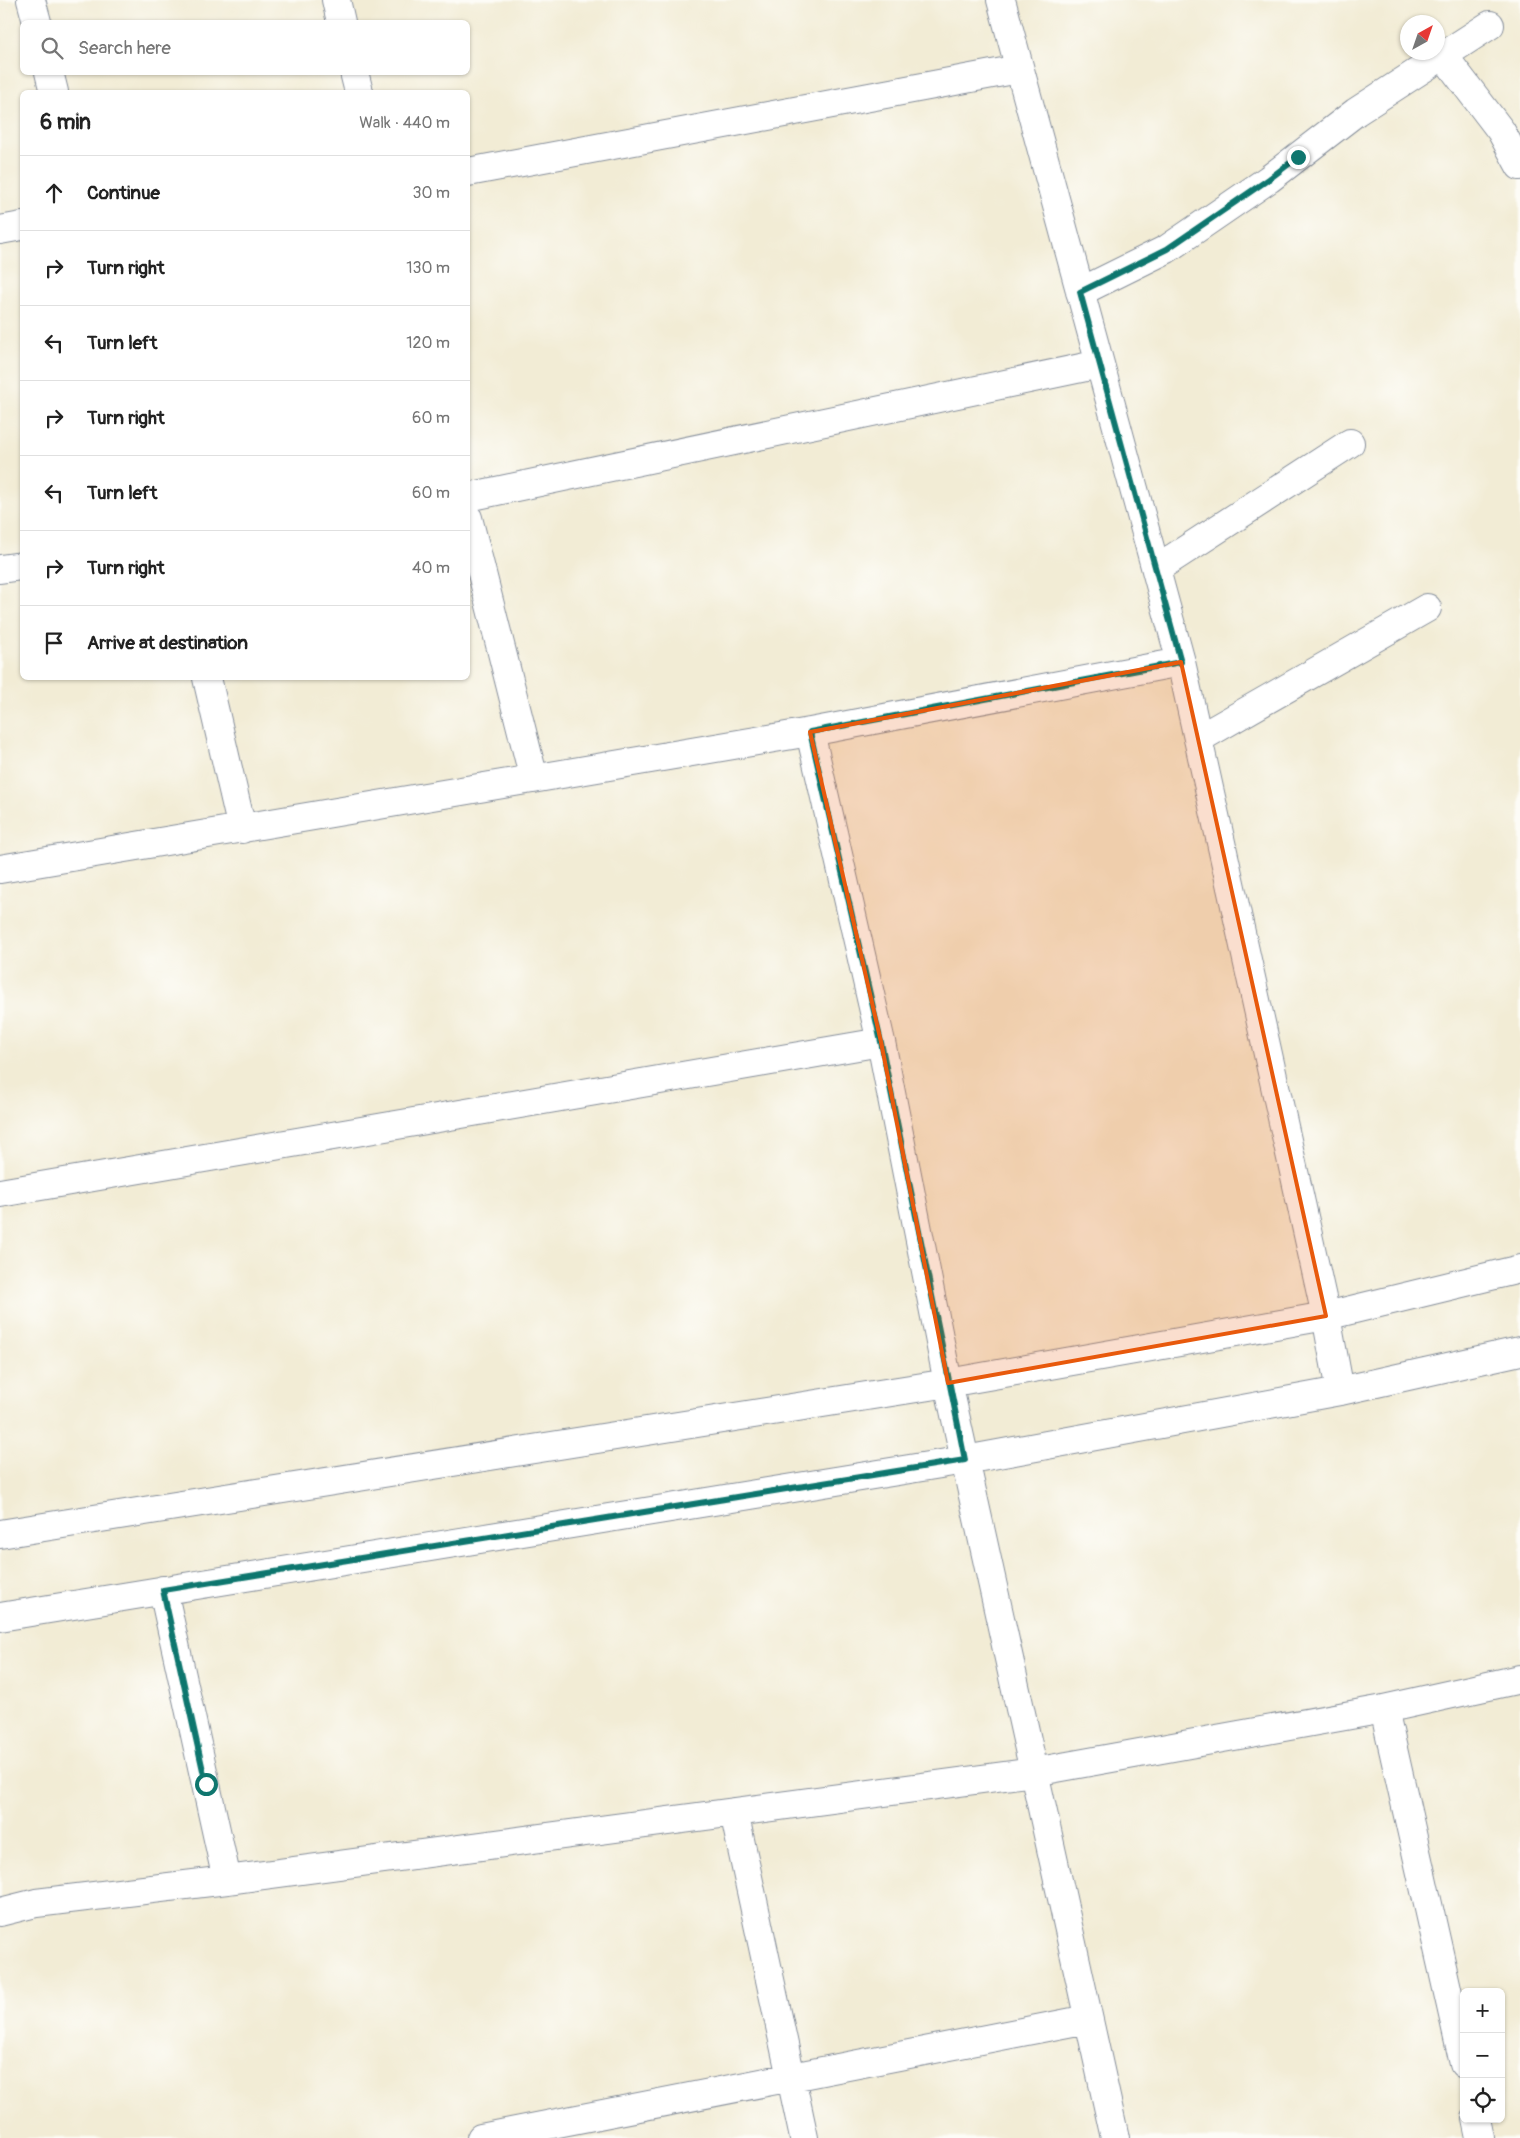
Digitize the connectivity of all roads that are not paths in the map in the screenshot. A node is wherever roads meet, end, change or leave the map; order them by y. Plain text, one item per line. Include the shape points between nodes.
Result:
1 (31, 0) edge
2 (336, 0) edge
3 (1001, 0) edge
4 (36, 20) edge
5 (341, 20) edge
6 (1490, 25) dead end
7 (1445, 54) edge
8 (1445, 58) edge
9 (1435, 60) edge
10 (1020, 69) junction
11 (51, 75) edge
12 (355, 75) edge
13 (54, 90) edge
14 (358, 90) edge
15 (1520, 166) edge
16 (470, 172) edge
17 (20, 226) edge
18 (0, 230) edge
19 (1080, 292) junction
20 (1100, 364) junction
21 (1350, 443) dead end
22 (470, 497) edge
23 (470, 526) edge
24 (20, 566) edge
25 (0, 569) edge
26 (1156, 569) junction
27 (1426, 608) dead end
28 (1181, 662) junction
29 (207, 680) edge
30 (810, 732) junction
31 (1198, 739) junction
32 (534, 779) junction
33 (242, 828) junction
34 (0, 869) edge
35 (881, 1042) junction
36 (0, 1193) edge
37 (1520, 1269) edge
38 (1326, 1316) junction
39 (1520, 1351) edge
40 (948, 1383) junction
41 (1340, 1391) junction
42 (965, 1460) junction
43 (0, 1534) edge
44 (163, 1590) junction
45 (0, 1616) edge
46 (1520, 1679) edge
47 (1384, 1709) junction
48 (1034, 1772) junction
49 (734, 1812) junction
50 (227, 1880) junction
51 (0, 1912) edge
52 (1088, 2019) junction
53 (1460, 2046) edge
54 (792, 2078) junction
55 (1477, 2123) edge
56 (482, 2138) edge
57 (804, 2138) edge
58 (1114, 2138) edge
59 (1480, 2138) edge

1 - 4 street
2 - 5 street
3 - 10 street
6 - 7 street
8 - 15 street via 1501,131
9 - 19 street via 1356,112 1269,179 1167,249
10 - 16 street
10 - 19 street
11 - 13 street
12 - 14 street
17 - 18 street
19 - 20 street
20 - 22 street
20 - 26 street
21 - 26 street
23 - 32 street
24 - 25 street
26 - 28 street
27 - 31 street
28 - 30 street
28 - 31 street
29 - 33 street
30 - 32 street
30 - 35 street
31 - 38 street
32 - 33 street
33 - 34 street
35 - 36 street
35 - 40 street
37 - 38 street
38 - 40 street
38 - 41 street
39 - 41 street
40 - 42 street
40 - 43 street
41 - 42 street
42 - 44 street
42 - 48 street
44 - 45 street
44 - 50 street
46 - 47 street
47 - 48 street
47 - 53 street
48 - 49 street
48 - 52 street
49 - 50 street
49 - 54 street
50 - 51 street via 36,1902
52 - 54 street
52 - 58 street
54 - 56 street
54 - 57 street
55 - 59 street

